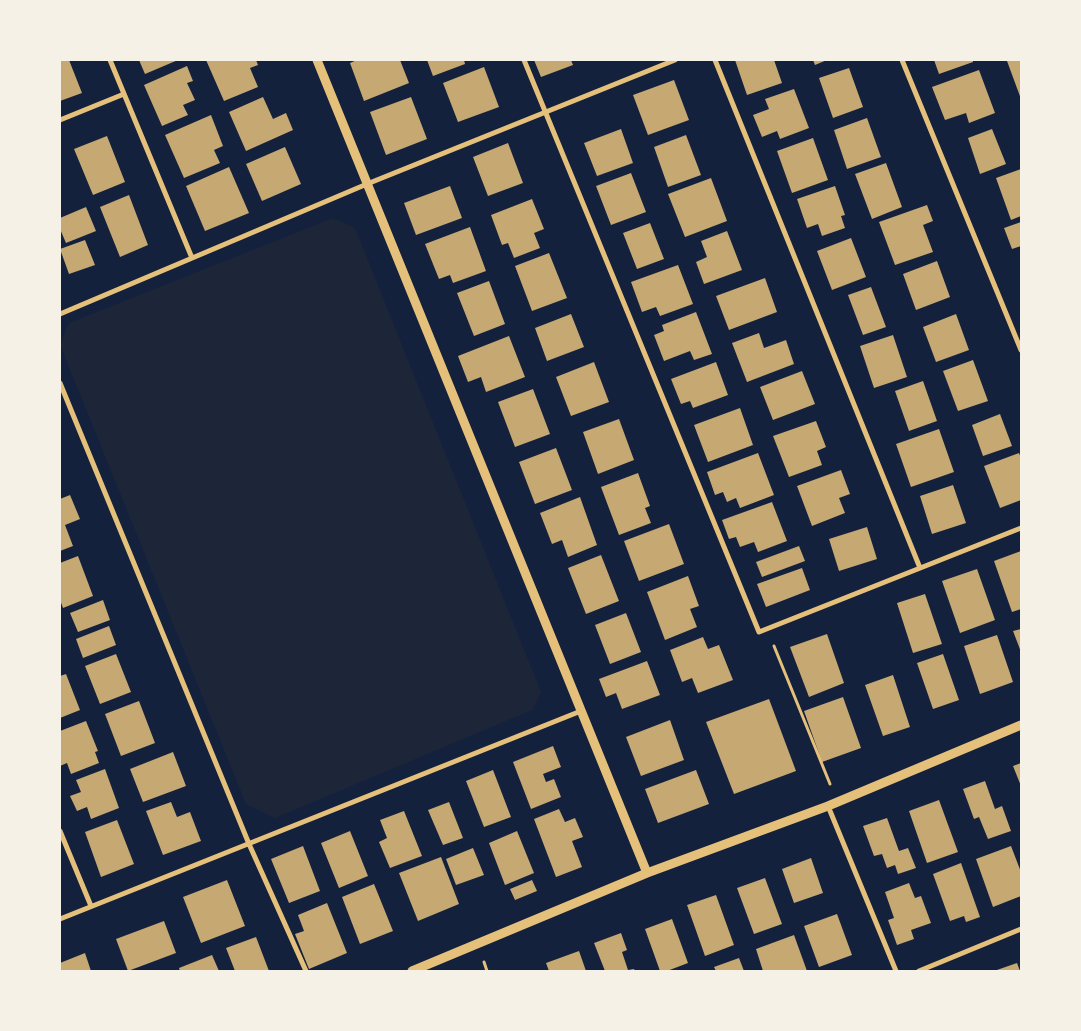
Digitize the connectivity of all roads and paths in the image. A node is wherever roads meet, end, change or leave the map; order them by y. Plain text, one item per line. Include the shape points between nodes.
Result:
1 (110, 60) edge
2 (317, 60) edge
3 (524, 60) edge
4 (675, 60) edge
5 (715, 60) edge
6 (902, 60) edge
7 (124, 94) junction
8 (545, 112) junction
9 (60, 120) edge
10 (366, 184) junction
11 (192, 258) junction
12 (60, 314) edge
13 (1021, 350) edge
14 (60, 383) edge
15 (1021, 528) edge
16 (920, 568) junction
17 (768, 629) junction
18 (581, 711) junction
19 (1021, 725) edge
20 (837, 802) junction
21 (828, 806) junction
22 (60, 831) edge
23 (249, 844) junction
24 (647, 873) junction
25 (91, 906) junction
26 (60, 919) edge
27 (1021, 929) edge
28 (306, 971) edge
29 (412, 971) edge
30 (896, 971) edge
31 (919, 971) edge

1 - 7 street
2 - 10 street
3 - 8 street
4 - 8 street
5 - 16 street
6 - 13 street
7 - 9 street
7 - 11 street
8 - 10 street
8 - 17 street via 759,632
10 - 11 street
10 - 18 street
11 - 12 street
14 - 23 street
15 - 16 street
16 - 17 street
17 - 20 path
18 - 23 street
18 - 24 street
19 - 20 street
20 - 21 street
21 - 24 street
21 - 30 street
22 - 25 street
23 - 25 street
23 - 28 street
24 - 29 street
25 - 26 street
27 - 31 street

